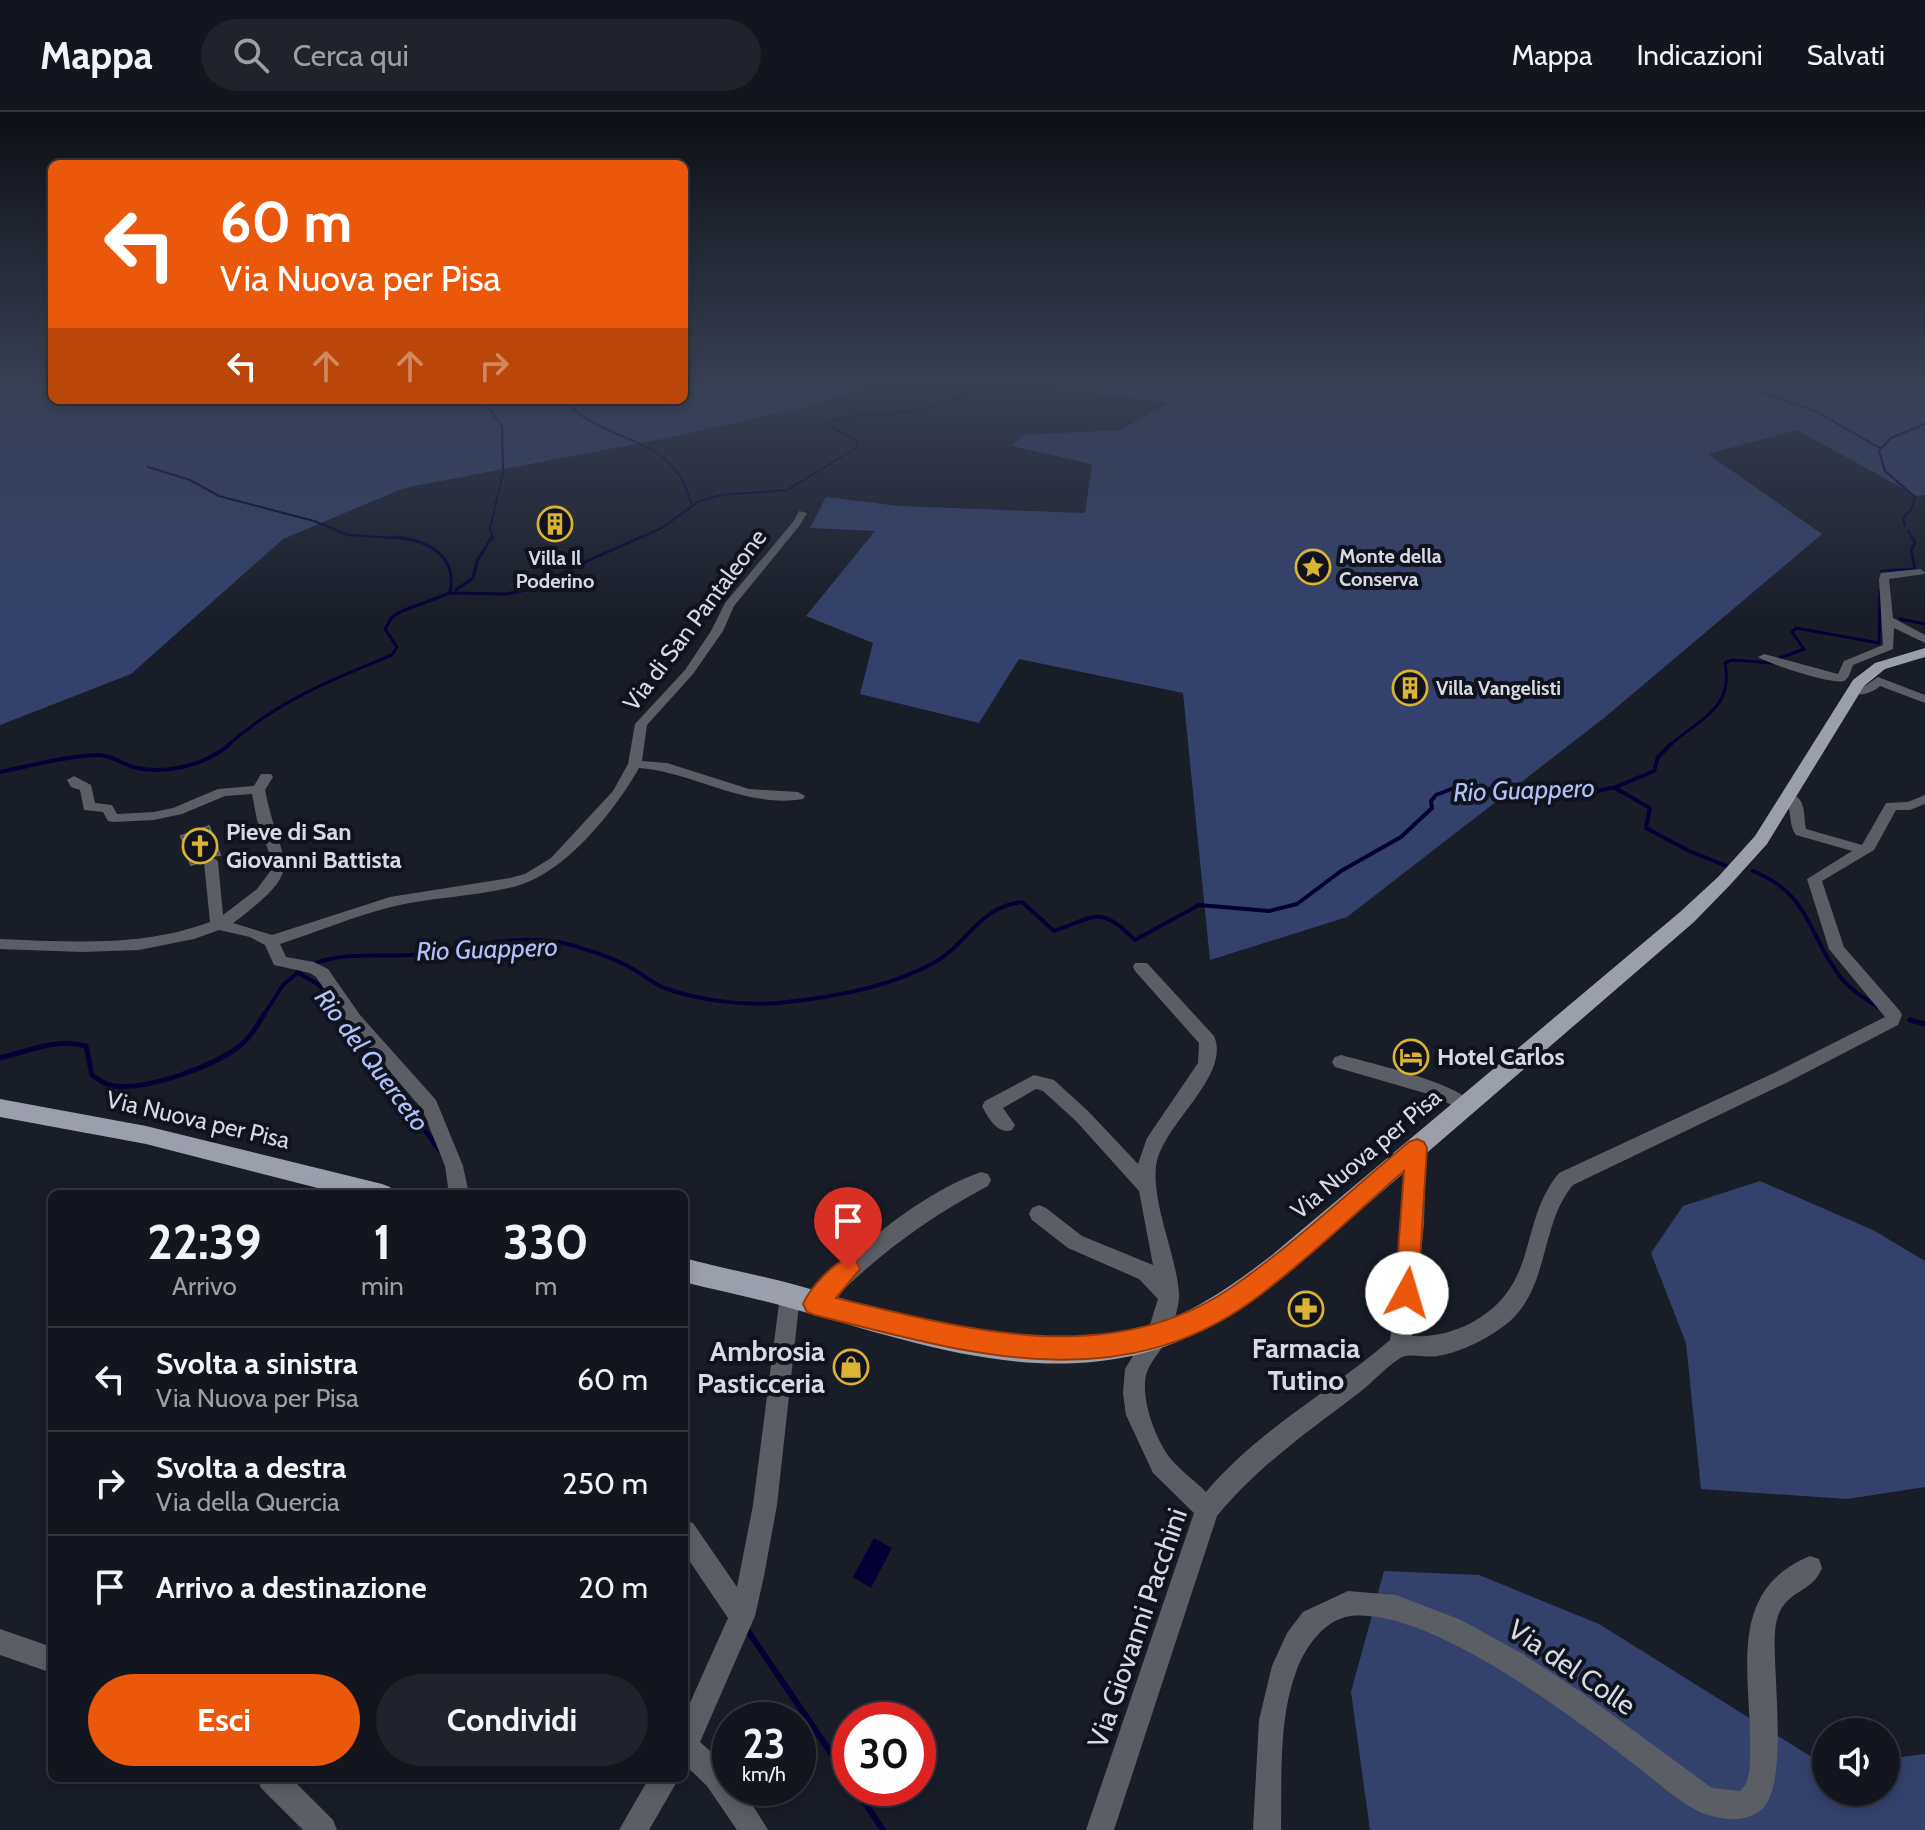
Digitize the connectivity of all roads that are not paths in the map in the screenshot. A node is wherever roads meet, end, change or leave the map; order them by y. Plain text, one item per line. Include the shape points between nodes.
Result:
1 (802, 513) dead end
2 (1920, 572) dead end
3 (1888, 620) junction
4 (1925, 640) edge
5 (1925, 652) edge
6 (1764, 657) dead end
7 (1853, 690) junction
8 (1925, 699) edge
9 (635, 764) junction
10 (74, 780) dead end
11 (798, 796) dead end
12 (1790, 797) junction
13 (1925, 799) edge
14 (1865, 850) junction
15 (211, 862) dead end
16 (219, 925) junction
17 (271, 941) junction
18 (0, 944) edge
19 (1141, 967) dead end
20 (1341, 1062) dead end
21 (1466, 1106) junction
22 (0, 1108) edge
23 (1006, 1125) dead end
24 (1417, 1148) junction
25 (981, 1180) dead end
26 (1148, 1188) junction
27 (366, 1190) edge
28 (458, 1190) edge
29 (1039, 1214) dead end
30 (688, 1271) edge
31 (790, 1296) junction
32 (1169, 1296) junction
33 (815, 1304) junction
34 (1157, 1336) junction
35 (1400, 1345) junction
36 (1207, 1509) junction
37 (688, 1538) edge
38 (1810, 1568) dead end
39 (742, 1616) junction
40 (0, 1642) edge
41 (48, 1659) edge
42 (688, 1737) edge
43 (688, 1750) edge
44 (275, 1782) edge
45 (663, 1782) edge
46 (323, 1830) edge
47 (633, 1830) edge
48 (754, 1830) edge
49 (1100, 1830) edge
50 (1267, 1830) edge

1 - 9 street, Via di San Pantaleone via 729,605 689,672 641,724
2 - 3 street via 1885,575
3 - 4 street
3 - 6 street via 1889,647 1848,663 1842,678
5 - 7 main road, Via Nuova per Pisa via 1880,666
7 - 8 street via 1868,690 1878,681
7 - 12 main road, Via Nuova per Pisa
9 - 11 street via 662,766 748,793
9 - 17 street, Via di San Pantaleone via 618,793 556,861 530,877 390,902
10 - 16 street via 86,788 89,807 107,808 113,818 177,811 223,792 262,784 265,823 278,867 263,892
12 - 14 street via 1797,804 1801,832
12 - 21 main road, Via Nuova per Pisa via 1724,881
13 - 14 street via 1891,806
14 - 35 street via 1814,879 1837,949 1894,1015 1892,1021 1566,1179 1554,1194 1517,1301 1484,1327 1442,1346
15 - 16 street
16 - 17 street
16 - 18 street via 115,946
17 - 28 street via 280,961 307,966 328,979 354,1019 430,1105
19 - 26 street via 1208,1041 1207,1064 1154,1143
20 - 21 street via 1441,1091
21 - 24 main road, Via Nuova per Pisa
22 - 27 main road, Via Nuova per Pisa via 146,1135
23 - 26 street via 991,1106 1034,1082 1048,1085
24 - 34 main road, Via Nuova per Pisa via 1243,1294
24 - 35 street
25 - 33 street via 891,1235
26 - 32 street
29 - 32 street via 1075,1242 1146,1272
30 - 31 main road, Via Nuova per Pisa
31 - 33 main road, Via Nuova per Pisa
31 - 39 street via 765,1505
32 - 34 street
33 - 34 main road, Via Nuova per Pisa via 1014,1348 1084,1350
34 - 36 street via 1136,1369 1137,1415 1161,1465
35 - 36 street, Via Giovanni Pacchini via 1291,1426 1227,1482
36 - 49 street, Via Giovanni Pacchini
37 - 39 street
38 - 50 street, Via del Colle via 1775,1592 1766,1611 1763,1771 1755,1796 1745,1804 1722,1806 1705,1800 1552,1689 1468,1637 1423,1614 1354,1602 1326,1610 1312,1621 1282,1679 1271,1720
39 - 42 street
40 - 41 street
43 - 48 street via 717,1776
44 - 46 street
45 - 47 street

